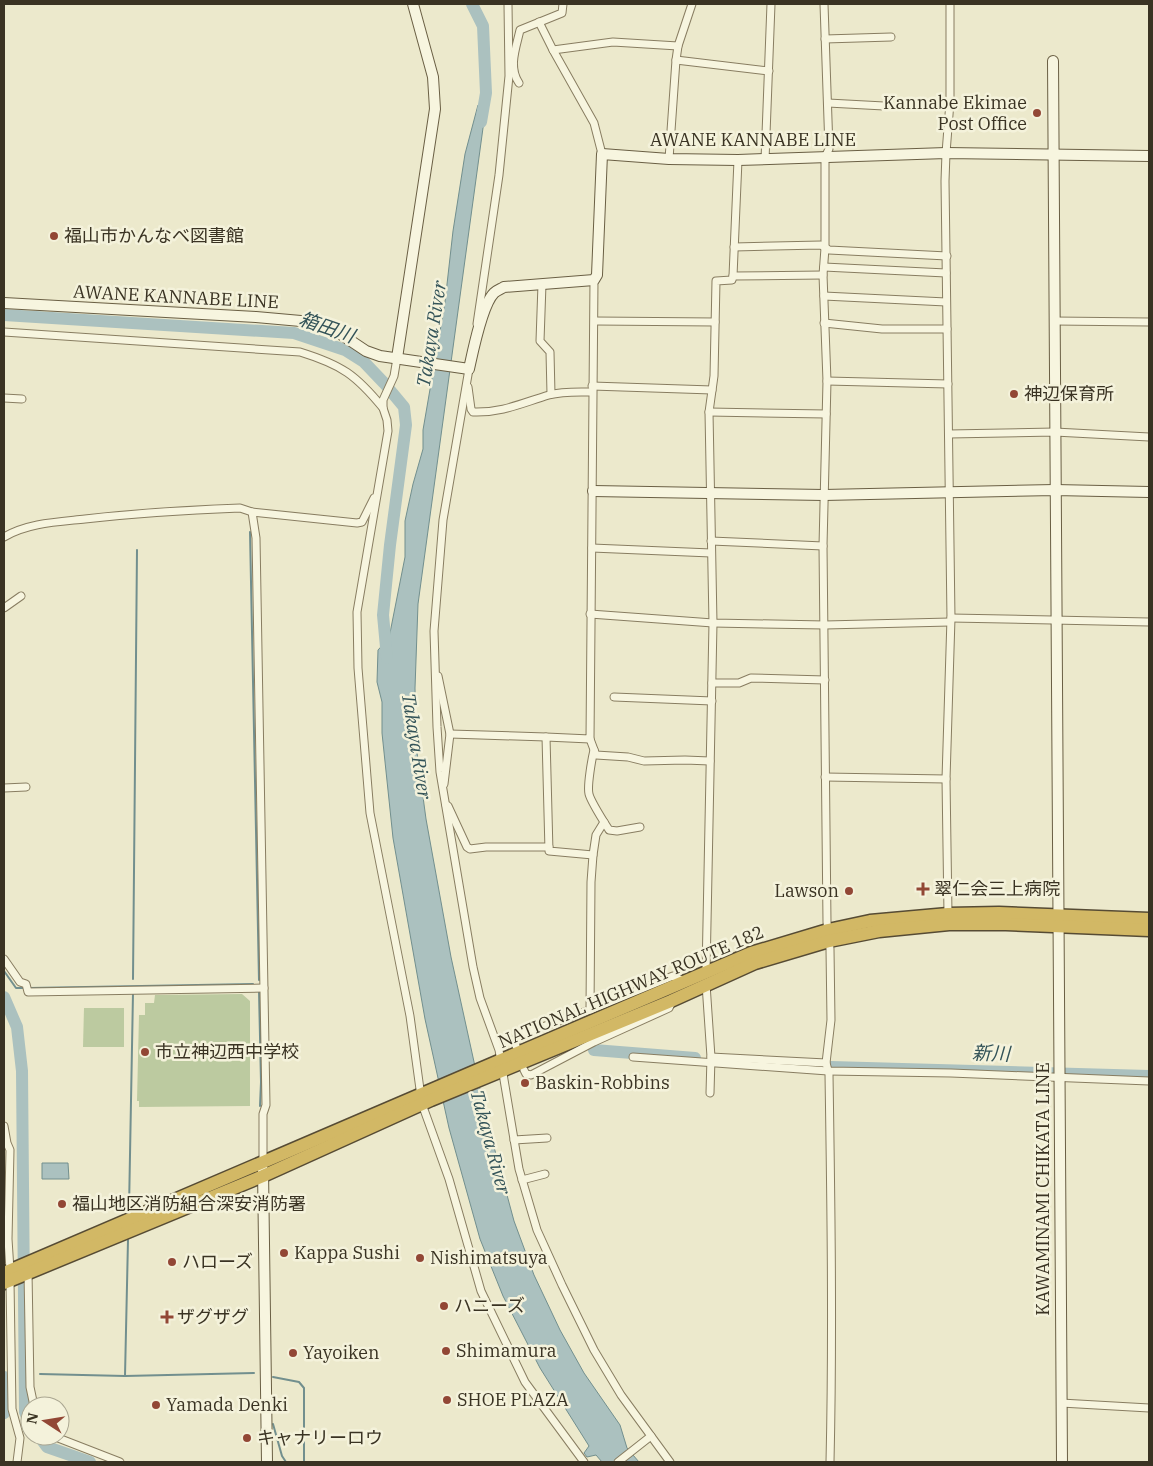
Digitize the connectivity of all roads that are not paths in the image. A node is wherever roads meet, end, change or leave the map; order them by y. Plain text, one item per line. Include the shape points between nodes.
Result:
1 (413, 4) edge
2 (508, 4) edge
3 (563, 4) edge
4 (692, 4) edge
5 (771, 4) edge
6 (824, 4) edge
7 (950, 4) edge
8 (540, 22) junction
9 (891, 37) dead end
10 (825, 40) junction
11 (678, 46) junction
12 (553, 50) junction
13 (676, 60) junction
14 (1053, 61) dead end
15 (768, 71) junction
16 (519, 83) dead end
17 (828, 103) junction
18 (884, 106) dead end
19 (946, 153) junction
20 (602, 154) junction
21 (1053, 154) junction
22 (1149, 156) edge
23 (825, 157) junction
24 (669, 159) junction
25 (738, 160) junction
26 (766, 160) junction
27 (734, 247) junction
28 (825, 248) junction
29 (947, 256) junction
30 (823, 271) junction
31 (946, 273) junction
32 (733, 276) junction
33 (594, 280) junction
34 (542, 284) junction
35 (824, 296) junction
36 (946, 302) junction
37 (4, 303) edge
38 (595, 320) junction
39 (1054, 321) junction
40 (715, 322) junction
41 (1149, 322) edge
42 (824, 323) junction
43 (947, 330) junction
44 (4, 332) edge
45 (477, 334) junction
46 (400, 358) junction
47 (468, 368) junction
48 (467, 381) junction
49 (827, 381) junction
50 (948, 384) junction
51 (592, 389) junction
52 (712, 390) junction
53 (551, 394) junction
54 (4, 398) edge
55 (22, 399) dead end
56 (383, 404) junction
57 (710, 412) junction
58 (826, 414) junction
59 (1055, 432) junction
60 (949, 434) junction
61 (1149, 437) edge
62 (1055, 490) junction
63 (593, 491) junction
64 (949, 492) junction
65 (1149, 492) edge
66 (711, 493) junction
67 (824, 495) junction
68 (375, 496) junction
69 (252, 512) junction
70 (4, 537) edge
71 (711, 542) junction
72 (823, 546) junction
73 (592, 548) junction
74 (711, 553) junction
75 (21, 596) dead end
76 (4, 608) edge
77 (590, 614) junction
78 (950, 620) junction
79 (1056, 620) junction
80 (1149, 622) edge
81 (713, 623) junction
82 (825, 625) junction
83 (435, 667) junction
84 (825, 680) junction
85 (712, 683) junction
86 (614, 697) dead end
87 (712, 701) junction
88 (450, 734) junction
89 (546, 737) junction
90 (590, 739) junction
91 (594, 750) junction
92 (710, 761) junction
93 (825, 777) junction
94 (946, 779) junction
95 (442, 786) junction
96 (4, 788) edge
97 (26, 788) dead end
98 (445, 805) junction
99 (604, 822) junction
100 (640, 827) dead end
101 (549, 847) junction
102 (593, 855) junction
103 (948, 914) junction
104 (1149, 919) edge
105 (1059, 921) junction
106 (1149, 930) edge
107 (828, 936) junction
108 (4, 960) edge
109 (706, 978) junction
110 (684, 982) junction
111 (264, 988) junction
112 (671, 1001) junction
113 (590, 1010) junction
114 (516, 1046) dead end
115 (633, 1057) dead end
116 (711, 1060) junction
117 (826, 1063) junction
118 (498, 1067) junction
119 (524, 1070) dead end
120 (828, 1071) junction
121 (1059, 1073) junction
122 (1149, 1081) edge
123 (710, 1093) dead end
124 (426, 1097) junction
125 (4, 1126) edge
126 (547, 1138) dead end
127 (514, 1140) junction
128 (263, 1161) junction
129 (545, 1174) dead end
130 (263, 1176) junction
131 (522, 1180) junction
132 (6, 1239) edge
133 (27, 1269) junction
134 (8, 1276) edge
135 (32, 1396) edge
136 (1061, 1403) junction
137 (1149, 1408) edge
138 (648, 1438) junction
139 (70, 1443) edge
140 (17, 1462) edge
141 (120, 1462) edge
142 (267, 1462) edge
143 (584, 1462) edge
144 (618, 1462) edge
145 (670, 1462) edge
146 (830, 1462) edge
147 (1062, 1462) edge

1 - 46 street via 433,77 435,109
2 - 45 street via 509,76
3 - 8 street via 562,13
4 - 11 street
5 - 15 street
6 - 10 street
7 - 19 street via 950,102
8 - 12 street
8 - 16 street via 520,30 513,66
9 - 10 street
10 - 17 street
11 - 12 street via 613,42
11 - 13 street
12 - 20 street via 594,123
13 - 15 street
13 - 24 street
14 - 21 street, KAWAMINAMI CHIKATA LINE
15 - 26 street
17 - 18 street
17 - 23 street via 829,149
19 - 21 street, AWANE KANNABE LINE
19 - 23 street, AWANE KANNABE LINE
19 - 29 street
20 - 24 street, AWANE KANNABE LINE
20 - 33 street via 597,275
21 - 22 street, AWANE KANNABE LINE
21 - 39 street, KAWAMINAMI CHIKATA LINE
23 - 26 street, AWANE KANNABE LINE
23 - 28 street
24 - 25 street, AWANE KANNABE LINE
25 - 26 street, AWANE KANNABE LINE
25 - 27 street
27 - 28 street via 821,245
27 - 32 street
28 - 29 street
28 - 30 street
29 - 31 street
30 - 31 street
30 - 32 street
30 - 35 street
31 - 36 street
32 - 40 street via 732,280 716,281
33 - 34 street
33 - 38 street
34 - 45 street via 504,287 495,292
34 - 53 street via 540,341 550,352
35 - 36 street
35 - 42 street
36 - 43 street
37 - 46 street, AWANE KANNABE LINE via 312,322 333,329 366,351
38 - 40 street
38 - 51 street
39 - 41 street
39 - 59 street, KAWAMINAMI CHIKATA LINE
40 - 52 street
42 - 43 street via 882,329
42 - 49 street
43 - 50 street
44 - 56 street via 300,352 348,372
45 - 47 street
46 - 47 street, AWANE KANNABE LINE
46 - 56 street
47 - 48 street
48 - 53 street via 473,412 518,406
48 - 83 street via 443,520 435,604
49 - 50 street
49 - 58 street
50 - 60 street
51 - 52 street
51 - 53 street
51 - 63 street
52 - 57 street
54 - 55 street
56 - 68 street via 388,432
57 - 58 street
57 - 66 street
58 - 67 street
59 - 60 street
59 - 61 street
59 - 62 street, KAWAMINAMI CHIKATA LINE
60 - 64 street
62 - 64 street
62 - 65 street
62 - 79 street, KAWAMINAMI CHIKATA LINE
63 - 66 street
63 - 73 street
64 - 67 street
64 - 78 street
66 - 67 street
66 - 71 street
67 - 72 street
68 - 69 street via 362,522 357,523
68 - 124 street via 357,612 358,668 370,813
69 - 70 street via 240,508 138,512 40,524
69 - 111 street via 256,538
71 - 72 street
71 - 74 street
72 - 82 street
73 - 74 street
73 - 77 street
74 - 81 street
75 - 76 street
77 - 81 street
77 - 90 street
78 - 79 street
78 - 82 street
78 - 94 street
79 - 80 street
79 - 105 street, KAWAMINAMI CHIKATA LINE
81 - 82 street
81 - 85 street
82 - 84 street
83 - 88 street
83 - 95 street via 436,727
84 - 85 street via 751,678 739,683
84 - 93 street
85 - 87 street
86 - 87 street
87 - 92 street
88 - 89 street
88 - 95 street
89 - 90 street
89 - 101 street
90 - 91 street
91 - 92 street via 596,755 644,761
91 - 99 street via 589,794
92 - 109 street
93 - 94 street
93 - 107 street
94 - 103 street
95 - 98 street
96 - 97 street
98 - 101 street via 470,849 486,846
98 - 118 street via 473,967
99 - 100 street via 609,830
99 - 102 street via 596,835
101 - 102 street via 549,851
102 - 113 street
103 - 105 highway, NATIONAL HIGHWAY ROUTE 182 via 1000,913
103 - 107 highway, NATIONAL HIGHWAY ROUTE 182 via 870,921
104 - 105 highway, NATIONAL HIGHWAY ROUTE 182
105 - 106 highway, NATIONAL HIGHWAY ROUTE 182
105 - 107 highway, NATIONAL HIGHWAY ROUTE 182 via 949,924
105 - 121 street, KAWAMINAMI CHIKATA LINE
107 - 109 highway, NATIONAL HIGHWAY ROUTE 182
107 - 117 street via 831,1020
108 - 111 street via 20,982 26,984 28,992
109 - 110 highway, NATIONAL HIGHWAY ROUTE 182
109 - 112 highway, NATIONAL HIGHWAY ROUTE 182
109 - 116 street
110 - 113 street via 672,976
110 - 118 highway, NATIONAL HIGHWAY ROUTE 182
111 - 128 street via 266,1106 263,1114
112 - 118 highway, NATIONAL HIGHWAY ROUTE 182
112 - 119 street via 669,1008 531,1075
113 - 114 street via 520,1035 515,1039
115 - 116 street
116 - 117 street
116 - 120 street
116 - 123 street
117 - 120 street
118 - 124 highway, NATIONAL HIGHWAY ROUTE 182
118 - 127 street
120 - 121 street
120 - 146 street via 832,1254
121 - 122 street
121 - 136 street, KAWAMINAMI CHIKATA LINE
124 - 128 highway, NATIONAL HIGHWAY ROUTE 182
124 - 130 highway, NATIONAL HIGHWAY ROUTE 182
124 - 143 street via 482,1291 525,1382
125 - 132 street via 10,1150
126 - 127 street
127 - 131 street
128 - 130 street
128 - 133 highway, NATIONAL HIGHWAY ROUTE 182
129 - 131 street
130 - 133 highway, NATIONAL HIGHWAY ROUTE 182
130 - 142 street
131 - 138 street via 537,1230 562,1285 594,1350
132 - 134 street
133 - 134 highway, NATIONAL HIGHWAY ROUTE 182
133 - 135 street
134 - 140 street via 12,1410 20,1438
136 - 137 street
136 - 147 street, KAWAMINAMI CHIKATA LINE
138 - 144 street
138 - 145 street
139 - 141 street

